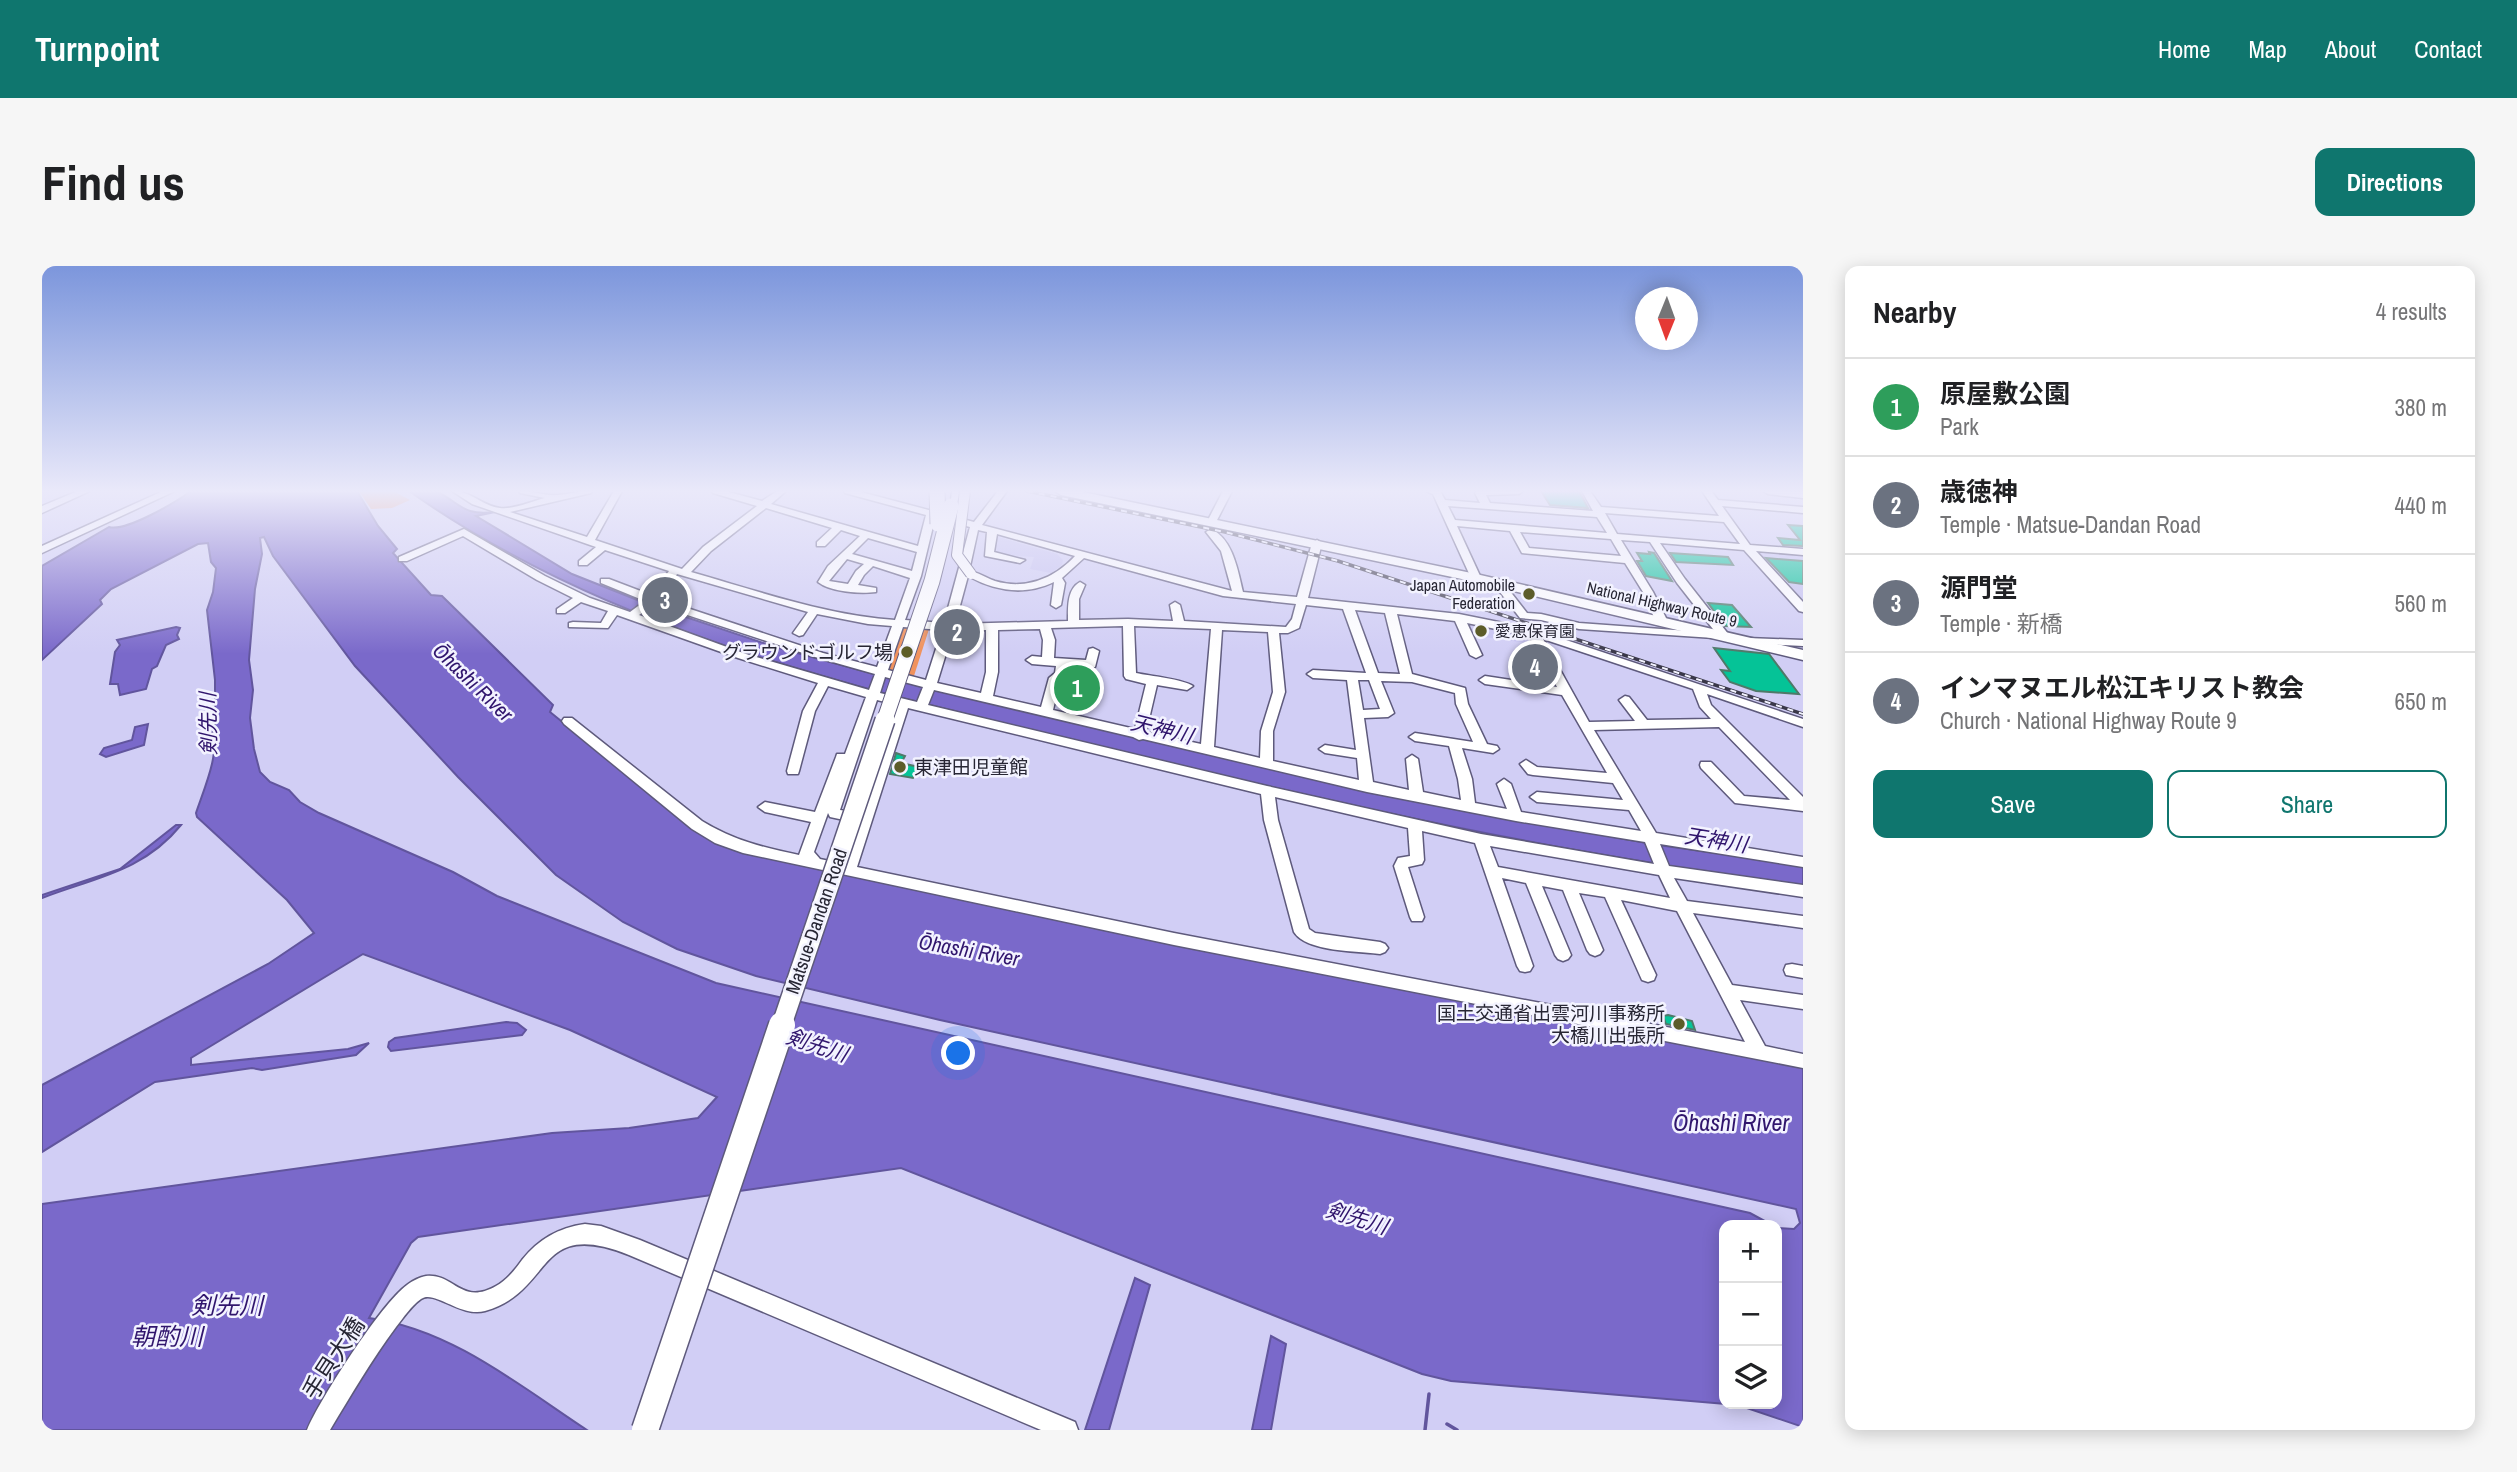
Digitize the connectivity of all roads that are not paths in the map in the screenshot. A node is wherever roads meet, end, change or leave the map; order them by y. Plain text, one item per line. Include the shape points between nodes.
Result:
1 (434, 545) edge
2 (486, 545) edge
3 (605, 545) joint
4 (712, 545) edge
5 (856, 545) edge
6 (904, 545) edge
7 (924, 545) edge
8 (935, 545) edge
9 (936, 545) edge
10 (958, 545) edge
11 (970, 545) edge
12 (990, 545) edge
13 (1046, 545) edge
14 (1222, 545) edge
15 (1316, 545) edge
16 (1328, 545) edge
17 (1462, 545) edge
18 (1523, 545) edge
19 (1619, 545) edge
20 (1657, 545) edge
21 (1727, 545) edge
22 (1747, 547) junction
23 (923, 551) junction
24 (1803, 552) edge
25 (846, 555) junction
26 (1082, 555) junction
27 (403, 559) dead end
28 (1020, 560) dead end
29 (1628, 560) junction
30 (871, 562) junction
31 (583, 563) dead end
32 (680, 571) junction
33 (924, 578) junction
34 (1476, 578) junction
35 (1058, 579) junction
36 (605, 581) dead end
37 (1498, 583) junction
38 (1080, 585) dead end
39 (852, 587) junction
40 (872, 590) dead end
41 (1239, 596) junction
42 (580, 598) junction
43 (653, 600) junction
44 (1302, 602) junction
45 (1056, 605) dead end
46 (1175, 605) dead end
47 (1348, 606) junction
48 (614, 610) junction
49 (814, 610) junction
50 (1390, 610) junction
51 (1803, 610) edge
52 (561, 611) dead end
53 (1524, 616) junction
54 (631, 617) junction
55 (1459, 617) junction
56 (1128, 622) junction
57 (1662, 622) junction
58 (898, 624) junction
59 (572, 625) dead end
60 (1073, 625) junction
61 (1178, 625) junction
62 (1045, 626) junction
63 (1217, 626) junction
64 (948, 628) junction
65 (992, 628) junction
66 (1514, 628) junction
67 (1273, 629) junction
68 (799, 632) dead end
69 (1533, 632) junction
70 (1726, 637) junction
71 (1745, 641) junction
72 (1803, 643) edge
73 (1093, 651) dead end
74 (1476, 655) dead end
75 (1803, 655) edge
76 (1032, 660) dead end
77 (1048, 661) junction
78 (1062, 668) junction
79 (881, 673) junction
80 (1313, 674) dead end
81 (1351, 677) junction
82 (1373, 677) junction
83 (1407, 678) junction
84 (1485, 680) dead end
85 (1087, 681) dead end
86 (824, 682) junction
87 (1152, 683) junction
88 (930, 686) junction
89 (1187, 686) dead end
90 (1698, 687) junction
91 (1566, 692) junction
92 (873, 694) junction
93 (986, 698) junction
94 (1625, 700) dead end
95 (903, 704) junction
96 (920, 707) junction
97 (1046, 712) junction
98 (1358, 714) junction
99 (568, 721) dead end
100 (1722, 723) junction
101 (1803, 723) edge
102 (1644, 724) junction
103 (1585, 726) junction
104 (1140, 734) junction
105 (1415, 737) dead end
106 (1454, 743) junction
107 (1325, 749) dead end
108 (1207, 750) junction
109 (1363, 755) junction
110 (1412, 759) dead end
111 (1265, 764) junction
112 (1527, 764) dead end
113 (1706, 765) dead end
114 (793, 771) dead end
115 (1618, 779) junction
116 (1504, 784) dead end
117 (1367, 786) junction
118 (1267, 791) junction
119 (1417, 797) junction
120 (1537, 797) dead end
121 (1633, 806) junction
122 (1803, 806) edge
123 (765, 807) dead end
124 (1469, 807) junction
125 (828, 809) junction
126 (1516, 816) junction
127 (866, 819) junction
128 (1415, 825) junction
129 (1481, 839) junction
130 (1653, 840) junction
131 (813, 861) junction
132 (1803, 862) edge
133 (1664, 869) junction
134 (849, 870) junction
135 (1492, 871) junction
136 (1532, 879) junction
137 (1569, 886) junction
138 (1803, 891) edge
139 (1610, 893) junction
140 (1682, 906) junction
141 (1417, 917) dead end
142 (1803, 922) edge
143 (1380, 948) dead end
144 (1595, 950) dead end
145 (1563, 955) dead end
146 (1525, 966) dead end
147 (1648, 975) dead end
148 (1726, 991) junction
149 (1803, 1002) edge
150 (1759, 1052) junction
151 (1803, 1061) edge
152 (318, 1430) edge
153 (645, 1430) edge
154 (1067, 1430) edge

1 - 27 street
2 - 42 street
3 - 31 street
3 - 32 street
4 - 32 street
5 - 25 street
6 - 23 street
7 - 23 street
8 - 33 highway, bridge
9 - 33 highway, Matsue-Dandan Road, bridge
10 - 35 street, bridge via 961,563 990,583 1034,586
11 - 64 street
12 - 28 street via 989,554
13 - 26 street
14 - 41 street
15 - 44 street
16 - 34 highway, National Highway Route 9
17 - 34 street
18 - 29 street via 1526,551
19 - 29 street
20 - 70 street
21 - 22 street
22 - 24 street
22 - 51 street
23 - 33 street
25 - 30 street
25 - 39 street via 823,582
26 - 35 street
26 - 41 street
29 - 57 street
30 - 33 street
30 - 39 street
32 - 43 street
32 - 49 street
33 - 58 street
33 - 153 highway, Matsue-Dandan Road, bridge
34 - 37 highway, National Highway Route 9
35 - 45 street
36 - 43 street
37 - 53 street
37 - 57 highway, National Highway Route 9
38 - 60 street via 1074,598
39 - 40 street
41 - 44 street
42 - 48 street
42 - 52 street
43 - 54 street
43 - 79 street
44 - 47 street
44 - 67 street via 1293,628
46 - 61 street
47 - 50 street
47 - 82 street
48 - 54 street
48 - 59 street via 604,626
49 - 58 street
49 - 68 street
50 - 55 street
50 - 83 street
53 - 66 street
53 - 70 street via 1579,626
54 - 86 street
55 - 66 street
55 - 74 street
56 - 60 street
56 - 61 street
56 - 87 street via 1130,676
57 - 70 highway, National Highway Route 9
58 - 64 street
58 - 79 street
60 - 62 street
61 - 63 street
62 - 65 street
62 - 77 street
63 - 67 street
63 - 108 street
64 - 65 street
64 - 88 street
65 - 93 street via 992,672
66 - 69 street
67 - 111 street via 1279,692 1267,731
69 - 90 street
69 - 91 street
70 - 71 highway, National Highway Route 9
71 - 72 street
71 - 75 highway, National Highway Route 9
73 - 78 street via 1091,664
76 - 77 street
77 - 78 street
78 - 85 street
78 - 97 street
79 - 88 street
79 - 92 street
80 - 81 street
81 - 82 street
81 - 98 street
82 - 83 street
82 - 98 street via 1388,714
83 - 106 street via 1461,691 1462,704 1488,748
84 - 91 street
86 - 92 street
86 - 114 street via 809,710
87 - 89 street
87 - 104 street
88 - 93 street
88 - 96 street
90 - 100 street via 1706,707
90 - 101 street
91 - 103 street
92 - 95 street
92 - 125 street via 860,729 854,730 832,777
93 - 97 street
94 - 102 street
95 - 96 street
95 - 127 street
96 - 118 street
97 - 104 street
98 - 109 street
99 - 131 street via 710,834 743,848
100 - 102 street
100 - 122 street
102 - 103 street
103 - 115 street
104 - 108 street
105 - 106 street
106 - 124 street
107 - 109 street
108 - 111 street
109 - 117 street
110 - 119 street
111 - 117 street
112 - 115 street via 1533,771
113 - 122 street via 1740,800
115 - 121 street
116 - 126 street
117 - 119 street
118 - 128 street
118 - 143 street via 1302,932 1311,939
119 - 124 street
120 - 121 street
121 - 130 street
123 - 125 street via 813,817
124 - 126 street
125 - 127 street
125 - 131 street
126 - 130 street
127 - 134 street
128 - 129 street
128 - 141 street via 1417,860 1401,866
129 - 133 street
129 - 135 street
130 - 132 street
130 - 133 street
131 - 134 street
133 - 138 street
133 - 140 street
134 - 150 street via 1174,939
135 - 136 street
135 - 146 street
136 - 137 street
136 - 145 street
137 - 139 street
137 - 144 street
139 - 140 street
139 - 147 street
140 - 142 street
140 - 148 street
148 - 149 street
148 - 150 street
150 - 151 street
152 - 154 street, 手貝大橋 via 405,1296 420,1286 433,1286 470,1303 495,1298 519,1281 556,1241 580,1232 666,1261

